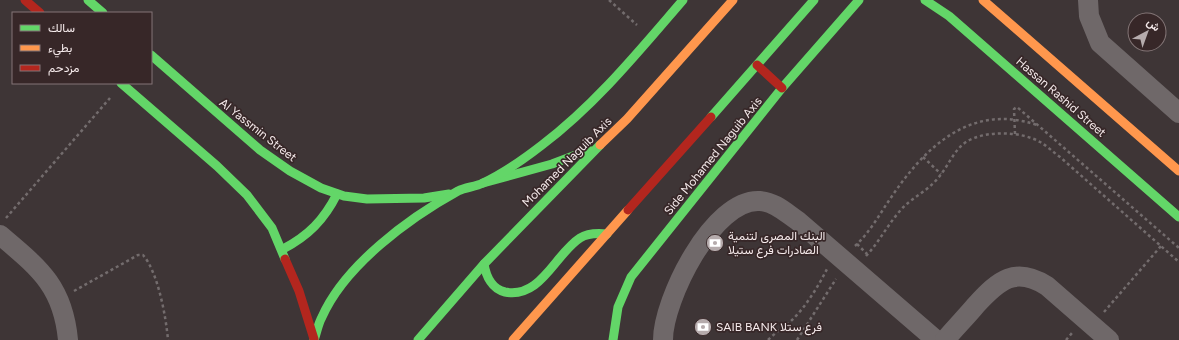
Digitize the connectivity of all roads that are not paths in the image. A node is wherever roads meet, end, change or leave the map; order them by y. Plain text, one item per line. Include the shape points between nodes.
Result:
1 (25, 0) edge
2 (88, 0) edge
3 (683, 0) edge
4 (733, 0) edge
5 (814, 0) edge
6 (859, 0) edge
7 (925, 0) edge
8 (983, 0) edge
9 (1088, 0) edge
10 (39, 12) edge
11 (102, 12) edge
12 (152, 56) edge
13 (757, 65) junction
14 (122, 84) edge
15 (782, 88) junction
16 (1179, 114) edge
17 (600, 146) junction
18 (1179, 171) edge
19 (483, 183) junction
20 (459, 190) junction
21 (338, 194) junction
22 (1179, 217) edge
23 (3, 227) edge
24 (607, 234) junction
25 (283, 249) junction
26 (484, 264) junction
27 (314, 339) edge
28 (68, 340) edge
29 (418, 340) edge
30 (513, 340) edge
31 (613, 340) edge
32 (663, 340) edge
33 (936, 340) edge
34 (945, 340) edge
35 (1109, 340) edge

1 - 10 street
2 - 11 street
3 - 19 street via 574,119 542,145
4 - 17 street, Mohamed Naguib Axis
5 - 13 street
6 - 15 street, Side Mohamed Naguib Axis
7 - 22 street, Hassan Rashid Street via 949,16 1069,116
8 - 18 street, Hassan Rashid Street via 1087,95
9 - 16 street via 1089,16 1100,43
12 - 21 street, Al Yassmin Street via 279,164 306,180
13 - 15 street
13 - 24 street
14 - 25 street via 247,195 272,228
15 - 31 street, Side Mohamed Naguib Axis via 632,277 618,302 614,317
17 - 19 street via 552,164
17 - 26 street, Mohamed Naguib Axis
19 - 20 street
20 - 21 street, Al Yassmin Street via 438,197 413,199
20 - 27 street via 396,234 356,270 323,313
21 - 25 street via 330,212 318,227 303,239
23 - 28 street via 49,281 59,299 66,321
24 - 26 street via 593,233 581,238 532,286 520,293 498,289 488,278
24 - 30 street
25 - 27 street via 300,292
26 - 29 street, Mohamed Naguib Axis
32 - 33 street via 669,309 684,270 699,247 727,215 742,204 760,201 778,206
34 - 35 street via 997,283 1009,277 1023,276 1036,279 1047,286

